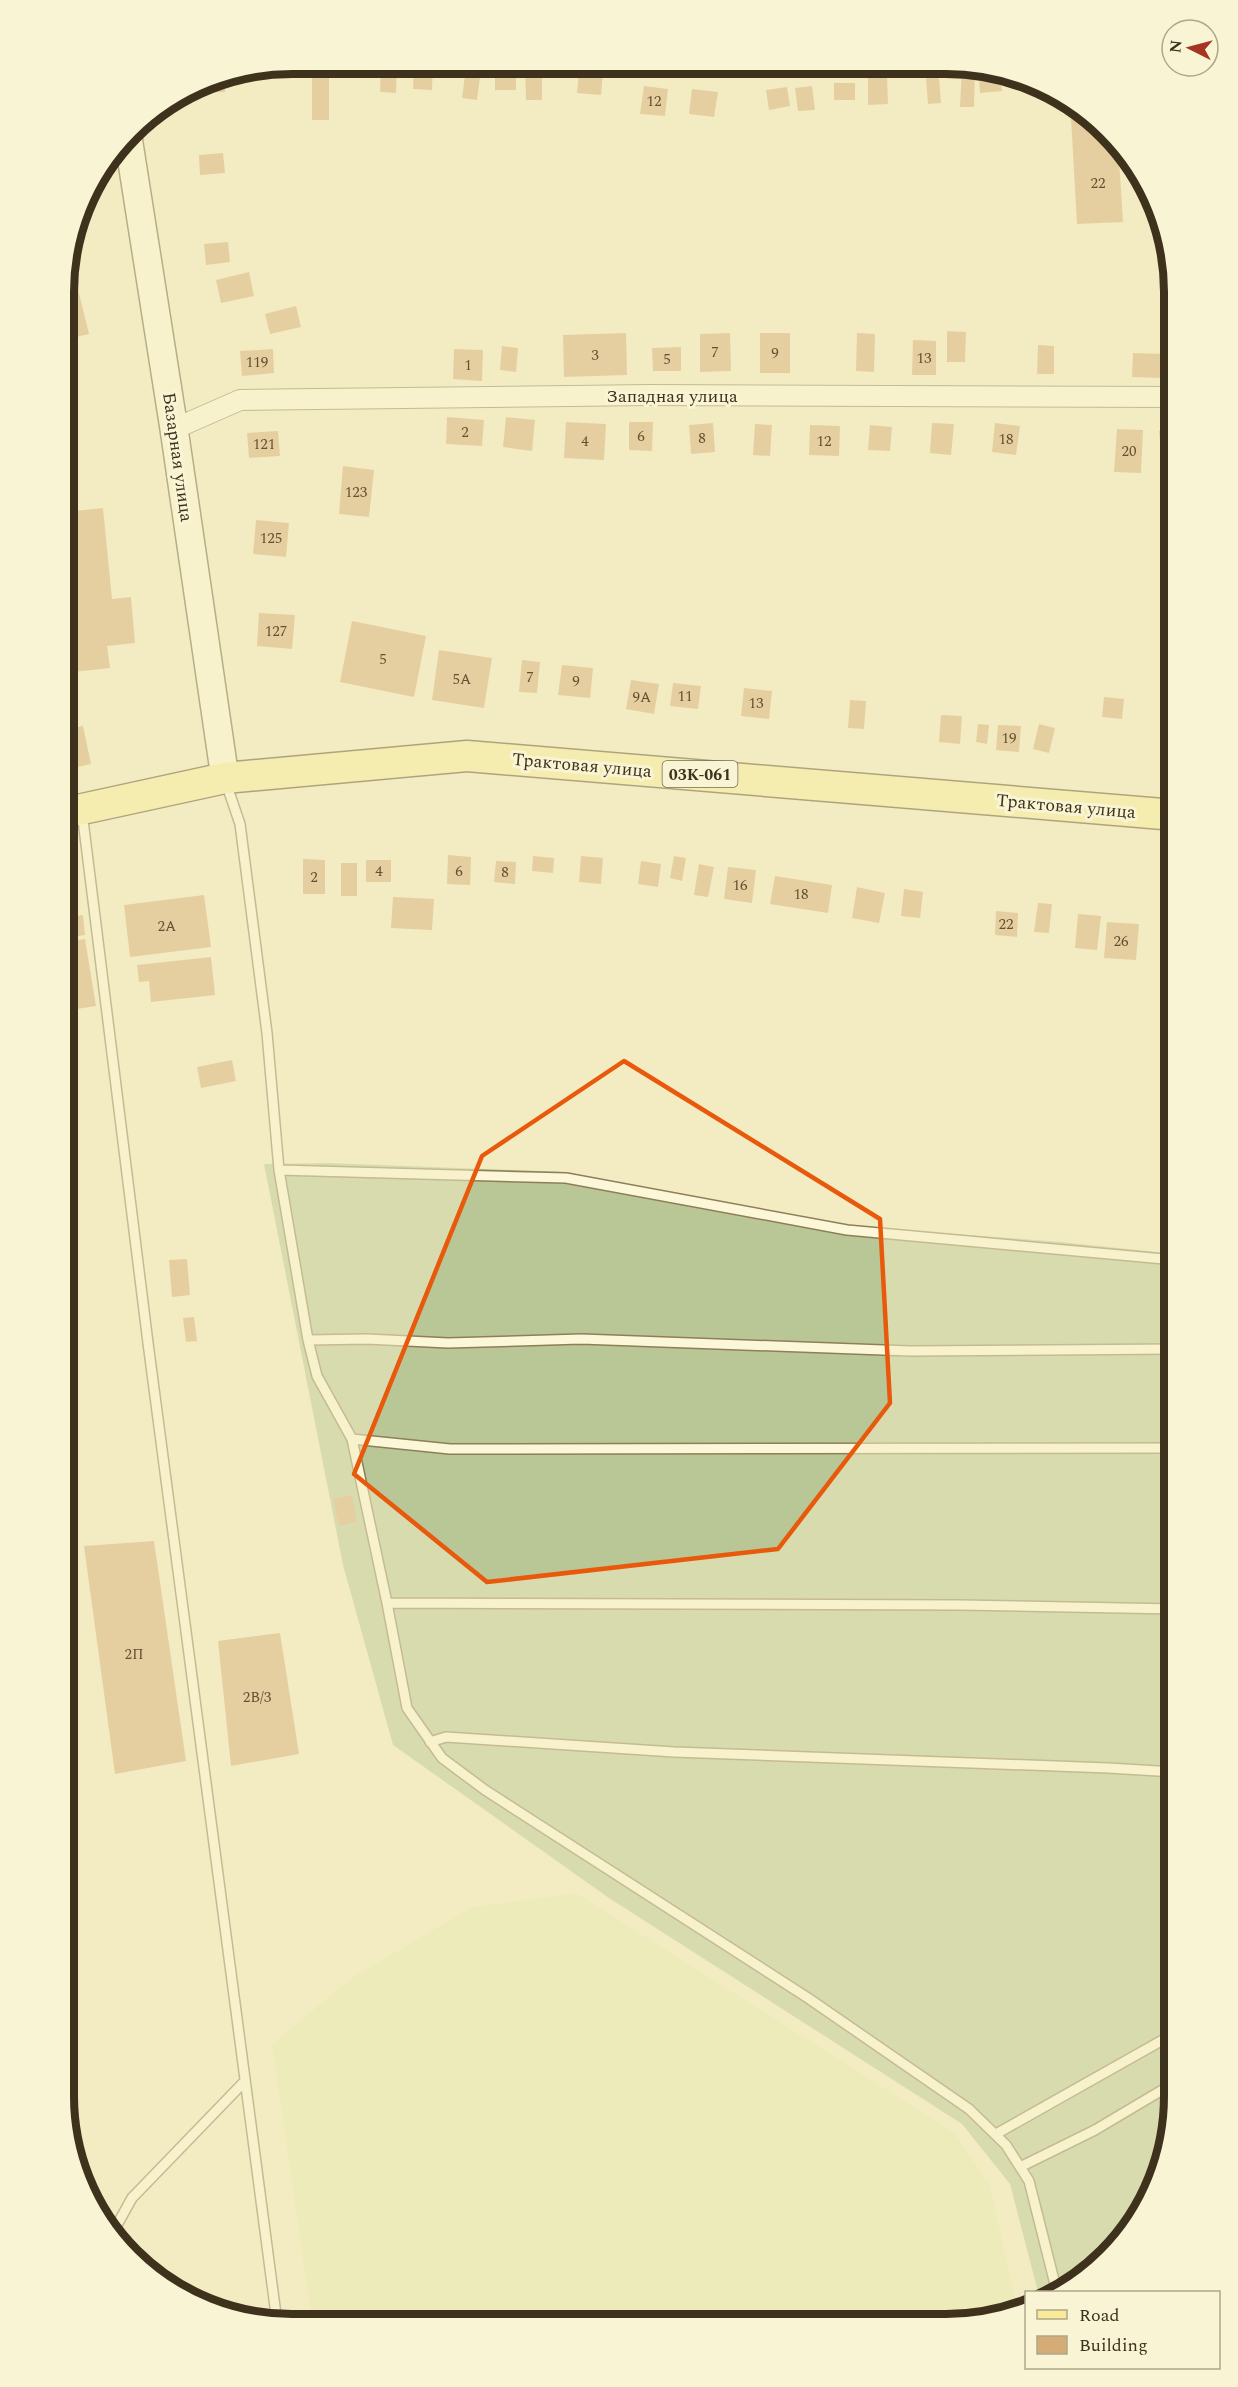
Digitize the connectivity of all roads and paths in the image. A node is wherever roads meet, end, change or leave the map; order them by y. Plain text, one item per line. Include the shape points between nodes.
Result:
1 (129, 146) edge
2 (1164, 398) edge
3 (174, 429) junction
4 (225, 778) junction
5 (74, 811) edge
6 (1164, 814) edge
7 (74, 818) edge
8 (279, 1170) junction
9 (1164, 1259) edge
10 (308, 1340) junction
11 (1164, 1349) edge
12 (352, 1439) junction
13 (1164, 1448) edge
14 (387, 1603) junction
15 (1164, 1609) edge
16 (430, 1742) junction
17 (1164, 1771) edge
18 (1164, 2039) edge
19 (245, 2082) junction
20 (1164, 2089) edge
21 (996, 2134) junction
22 (1020, 2167) junction
23 (114, 2222) edge
24 (118, 2223) joint
25 (1055, 2284) edge
26 (276, 2313) edge

1 - 3 street, Базарная улица
2 - 3 street, Западная улица via 650,395 240,400
3 - 4 street, Базарная улица
4 - 5 main road, Трактовая улица
4 - 6 main road, Трактовая улица / 03К-061 via 467,756
4 - 8 lane via 240,824 267,1033
7 - 19 lane
8 - 9 lane via 566,1178 848,1230
8 - 10 lane
10 - 11 lane via 448,1343 581,1339 910,1351
10 - 12 lane via 317,1376
12 - 13 lane via 450,1449
12 - 14 lane
14 - 15 lane
14 - 16 lane via 407,1708
16 - 17 lane via 446,1737 674,1752
16 - 21 lane via 442,1758 485,1790 808,1998 969,2109
18 - 21 lane
19 - 24 lane via 132,2198
19 - 26 lane
20 - 22 lane via 1095,2130
21 - 22 lane
22 - 25 lane via 1029,2181
23 - 24 lane

